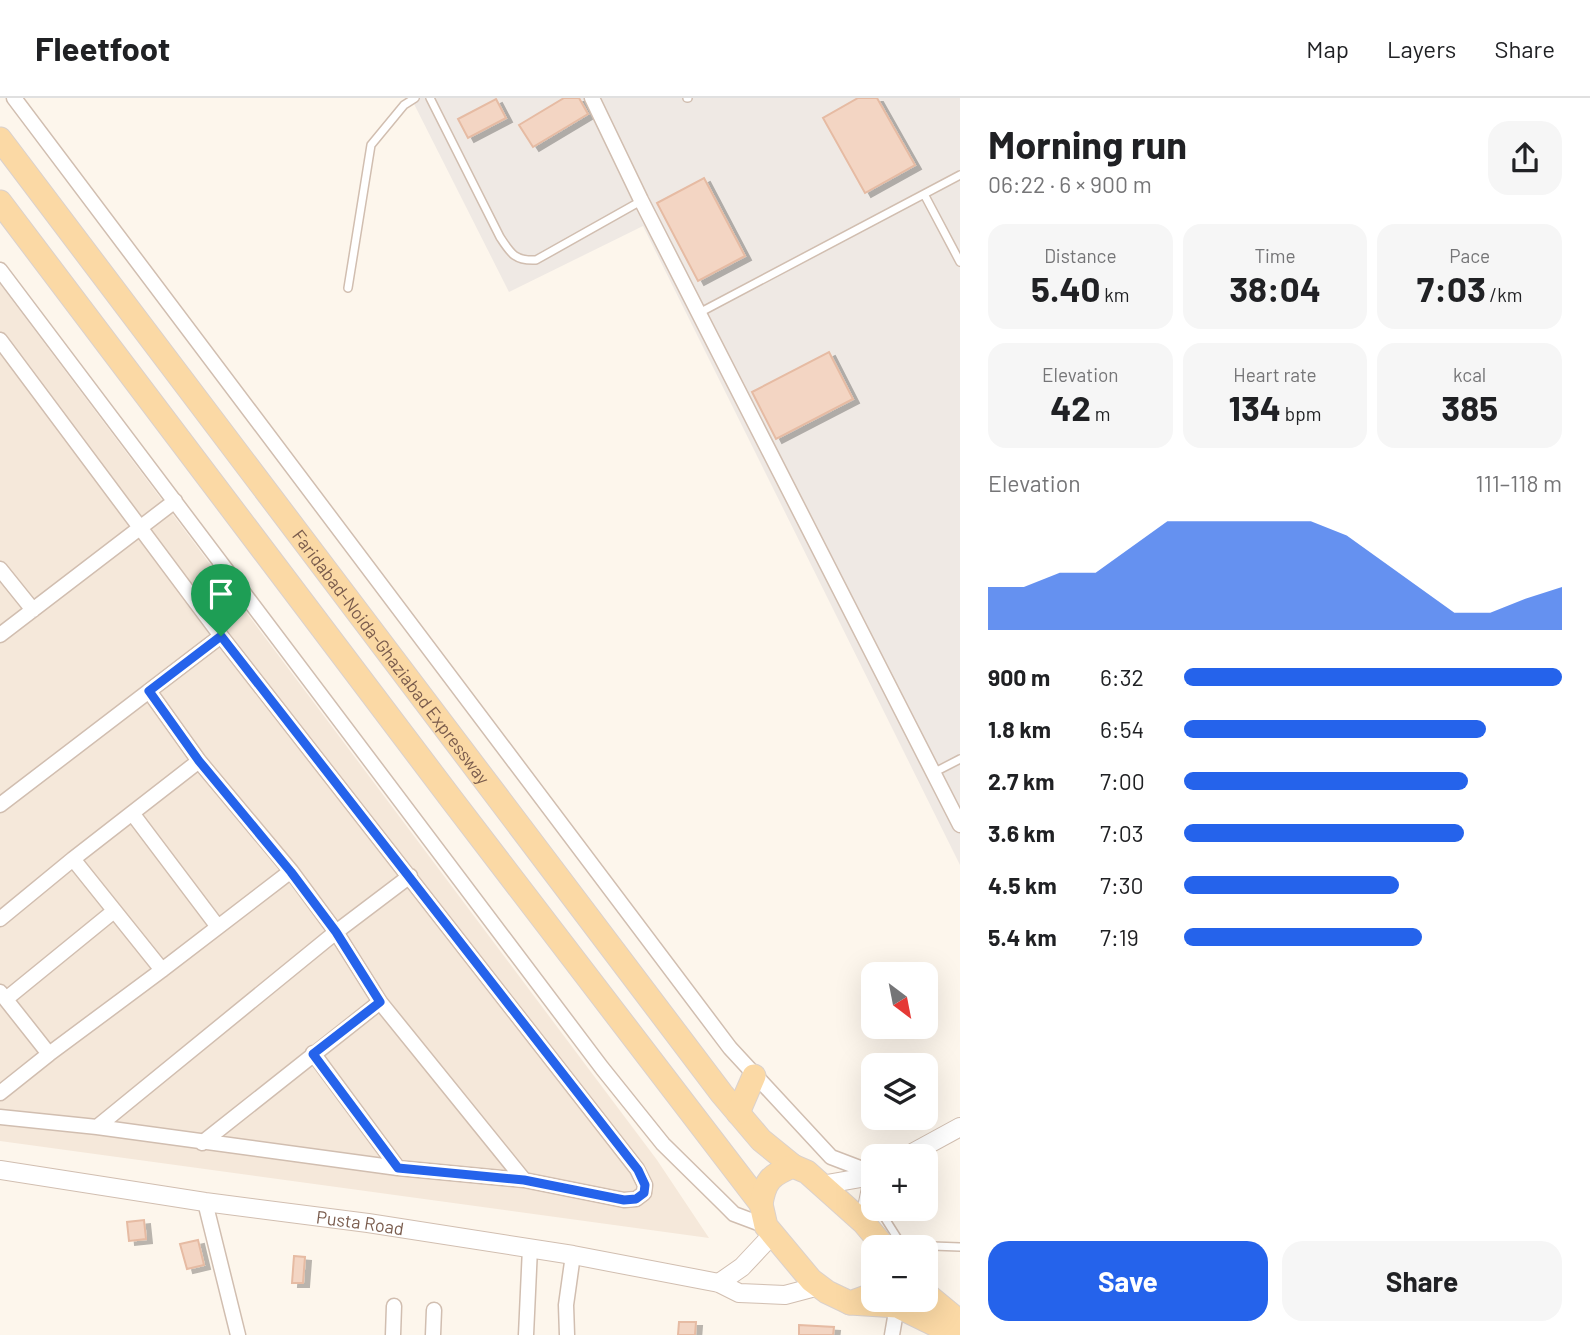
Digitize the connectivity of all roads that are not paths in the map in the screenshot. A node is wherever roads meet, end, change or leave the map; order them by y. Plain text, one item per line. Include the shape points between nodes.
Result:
1 (14, 98) edge
2 (415, 98) edge
3 (429, 98) edge
4 (593, 98) edge
5 (0, 139) edge
6 (960, 175) edge
7 (924, 194) junction
8 (641, 200) junction
9 (0, 202) edge
10 (960, 262) edge
11 (0, 270) edge
12 (348, 288) dead end
13 (699, 313) junction
14 (0, 340) edge
15 (175, 501) junction
16 (141, 527) junction
17 (0, 569) edge
18 (33, 610) junction
19 (0, 635) edge
20 (221, 636) junction
21 (149, 691) junction
22 (960, 760) edge
23 (199, 761) junction
24 (933, 773) junction
25 (0, 805) edge
26 (132, 813) junction
27 (960, 825) edge
28 (73, 859) junction
29 (291, 872) junction
30 (410, 876) junction
31 (114, 911) junction
32 (0, 919) edge
33 (218, 927) junction
34 (336, 932) junction
35 (162, 971) junction
36 (3, 995) edge
37 (380, 1002) junction
38 (49, 1054) junction
39 (313, 1054) junction
40 (754, 1076) junction
41 (0, 1093) edge
42 (738, 1113) junction
43 (0, 1117) edge
44 (960, 1127) edge
45 (97, 1128) junction
46 (202, 1143) junction
47 (929, 1144) edge
48 (793, 1166) junction
49 (398, 1168) junction
50 (0, 1170) edge
51 (861, 1178) edge
52 (524, 1180) junction
53 (861, 1183) edge
54 (821, 1185) junction
55 (861, 1191) edge
56 (205, 1202) junction
57 (724, 1204) junction
58 (888, 1221) edge
59 (767, 1222) junction
60 (960, 1247) edge
61 (530, 1248) junction
62 (573, 1255) junction
63 (719, 1283) junction
64 (819, 1286) junction
65 (861, 1299) edge
66 (850, 1303) junction
67 (861, 1304) edge
68 (938, 1304) edge
69 (394, 1306) dead end
70 (434, 1310) dead end
71 (896, 1312) edge
72 (909, 1312) edge
73 (960, 1322) edge
74 (238, 1335) edge
75 (393, 1335) edge
76 (433, 1335) edge
77 (526, 1335) edge
78 (566, 1335) edge
79 (892, 1335) edge
80 (952, 1335) edge

1 - 40 street
2 - 12 lane via 371,145
3 - 8 lane via 500,237 522,261 536,260
4 - 8 street
5 - 42 main road, Faridabad-Noida-Ghaziabad Expressway
6 - 7 lane
7 - 10 lane
7 - 13 lane
8 - 13 street
9 - 59 main road
11 - 15 street
13 - 24 street
14 - 16 street
15 - 16 street
15 - 57 street via 602,1068 663,1144
16 - 18 street
16 - 20 street
17 - 18 street
18 - 19 street
20 - 21 street
20 - 30 street
21 - 23 street
21 - 25 street
22 - 24 lane
23 - 26 street
23 - 29 street
24 - 27 street
26 - 28 street
26 - 33 street
28 - 31 street
28 - 32 street
29 - 33 street
29 - 34 street
30 - 34 street
30 - 52 street via 638,1170 645,1185 636,1199 624,1200
31 - 35 street
31 - 36 street
33 - 35 street
34 - 37 street
34 - 45 street
35 - 38 street
36 - 38 street
37 - 39 street
37 - 52 street
38 - 41 street
39 - 46 street
39 - 49 street
40 - 42 main road
40 - 53 street
42 - 48 main road, Faridabad-Noida-Ghaziabad Expressway
43 - 45 street
44 - 47 street
45 - 46 street
46 - 49 street
48 - 54 main road, Faridabad-Noida-Ghaziabad Expressway
48 - 59 main road via 774,1173 763,1191
49 - 52 street
50 - 56 street, Pusta Road
51 - 54 street
54 - 55 main road, Faridabad-Noida-Ghaziabad Expressway
56 - 61 street, Pusta Road
56 - 74 street
57 - 59 street
57 - 59 street via 734,1214
58 - 60 lane via 905,1245
59 - 63 street via 742,1267
59 - 64 main road
61 - 62 street, Pusta Road
61 - 77 street
62 - 63 street, Pusta Road
62 - 78 street
63 - 64 street, Pusta Road via 739,1293 785,1295
64 - 66 main road
65 - 66 main road
66 - 67 main road
68 - 73 main road
69 - 75 street
70 - 76 street
71 - 79 street
72 - 80 main road

